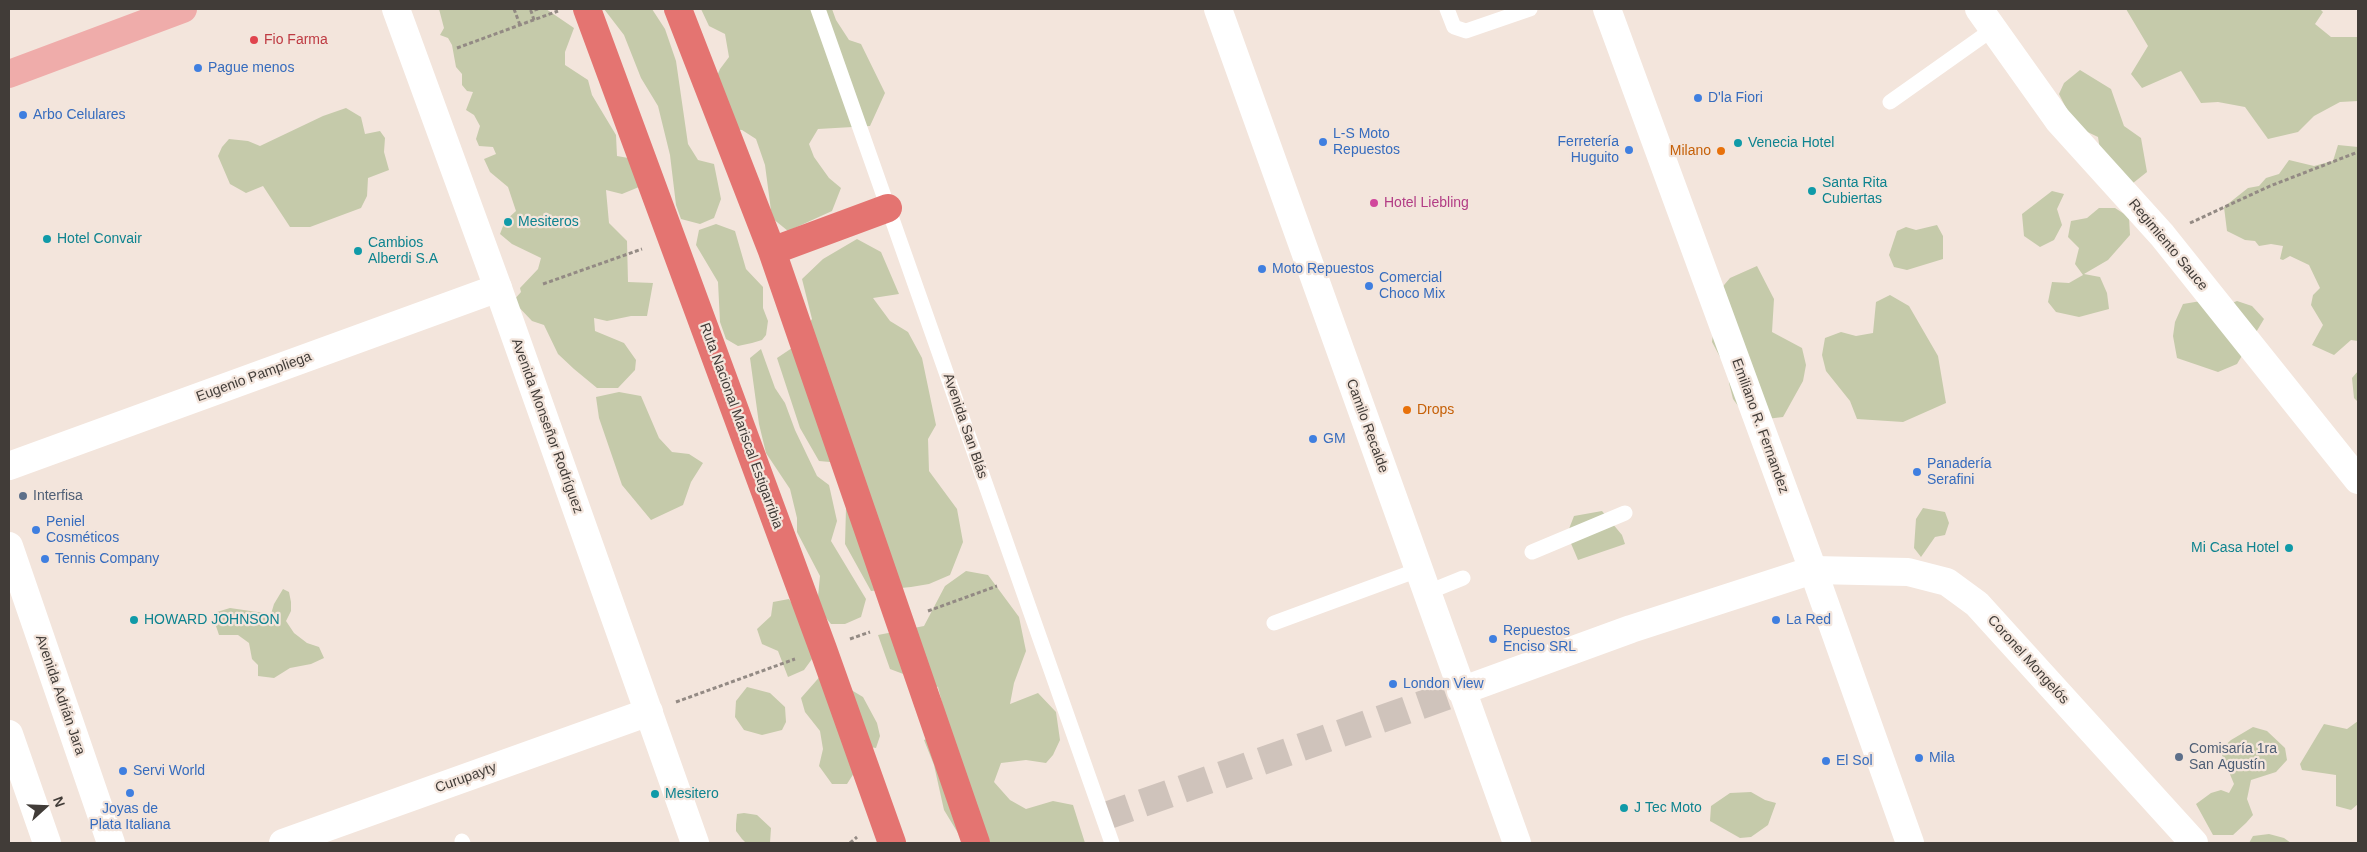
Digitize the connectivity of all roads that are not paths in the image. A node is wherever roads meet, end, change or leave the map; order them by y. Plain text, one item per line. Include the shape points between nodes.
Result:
1 (183, 9) edge
2 (396, 9) edge
3 (587, 9) edge
4 (678, 9) edge
5 (818, 9) edge
6 (1218, 9) edge
7 (1447, 9) edge
8 (1530, 9) edge
9 (1607, 9) edge
10 (1986, 19) edge
11 (9, 74) edge
12 (1890, 102) dead end
13 (888, 208) junction
14 (772, 251) junction
15 (498, 288) junction
16 (9, 466) edge
17 (2358, 480) edge
18 (1625, 512) dead end
19 (9, 546) edge
20 (1532, 552) dead end
21 (1813, 570) junction
22 (1463, 578) dead end
23 (1422, 581) junction
24 (1274, 623) dead end
25 (1461, 690) junction
26 (649, 712) junction
27 (9, 734) edge
28 (47, 843) edge
29 (111, 843) edge
30 (283, 843) edge
31 (695, 843) edge
32 (892, 843) edge
33 (976, 843) edge
34 (1112, 843) edge
35 (1517, 843) edge
36 (1910, 843) edge
37 (2194, 843) edge

1 - 11 main road
2 - 15 street, Avenida Monseñor Rodríguez
3 - 32 highway, Ruta Nacional Mariscal Estigarribia via 824,649
4 - 14 highway
5 - 13 lane, Avenida San Blás
6 - 23 street, Camilo Recalde
7 - 8 lane via 1454,27 1466,31
9 - 21 street, Emiliano R. Fernandez
10 - 12 lane
10 - 17 street, Regimiento Sauce via 2058,120 2162,235
13 - 14 highway
13 - 34 lane, Avenida San Blás
14 - 33 highway
15 - 16 street, Eugenio Pampliega
15 - 26 street, Avenida Monseñor Rodríguez
18 - 20 lane
19 - 29 street, Avenida Adrián Jara
21 - 25 street, Coronel Mongelós
21 - 36 street, Emiliano R. Fernandez
21 - 37 street, Coronel Mongelós via 1908,572 1947,582 1977,604
22 - 23 lane
23 - 24 lane
23 - 25 street, Camilo Recalde
25 - 35 street, Camilo Recalde
26 - 30 street, Curupayty
26 - 31 street, Avenida Monseñor Rodríguez
27 - 28 street

